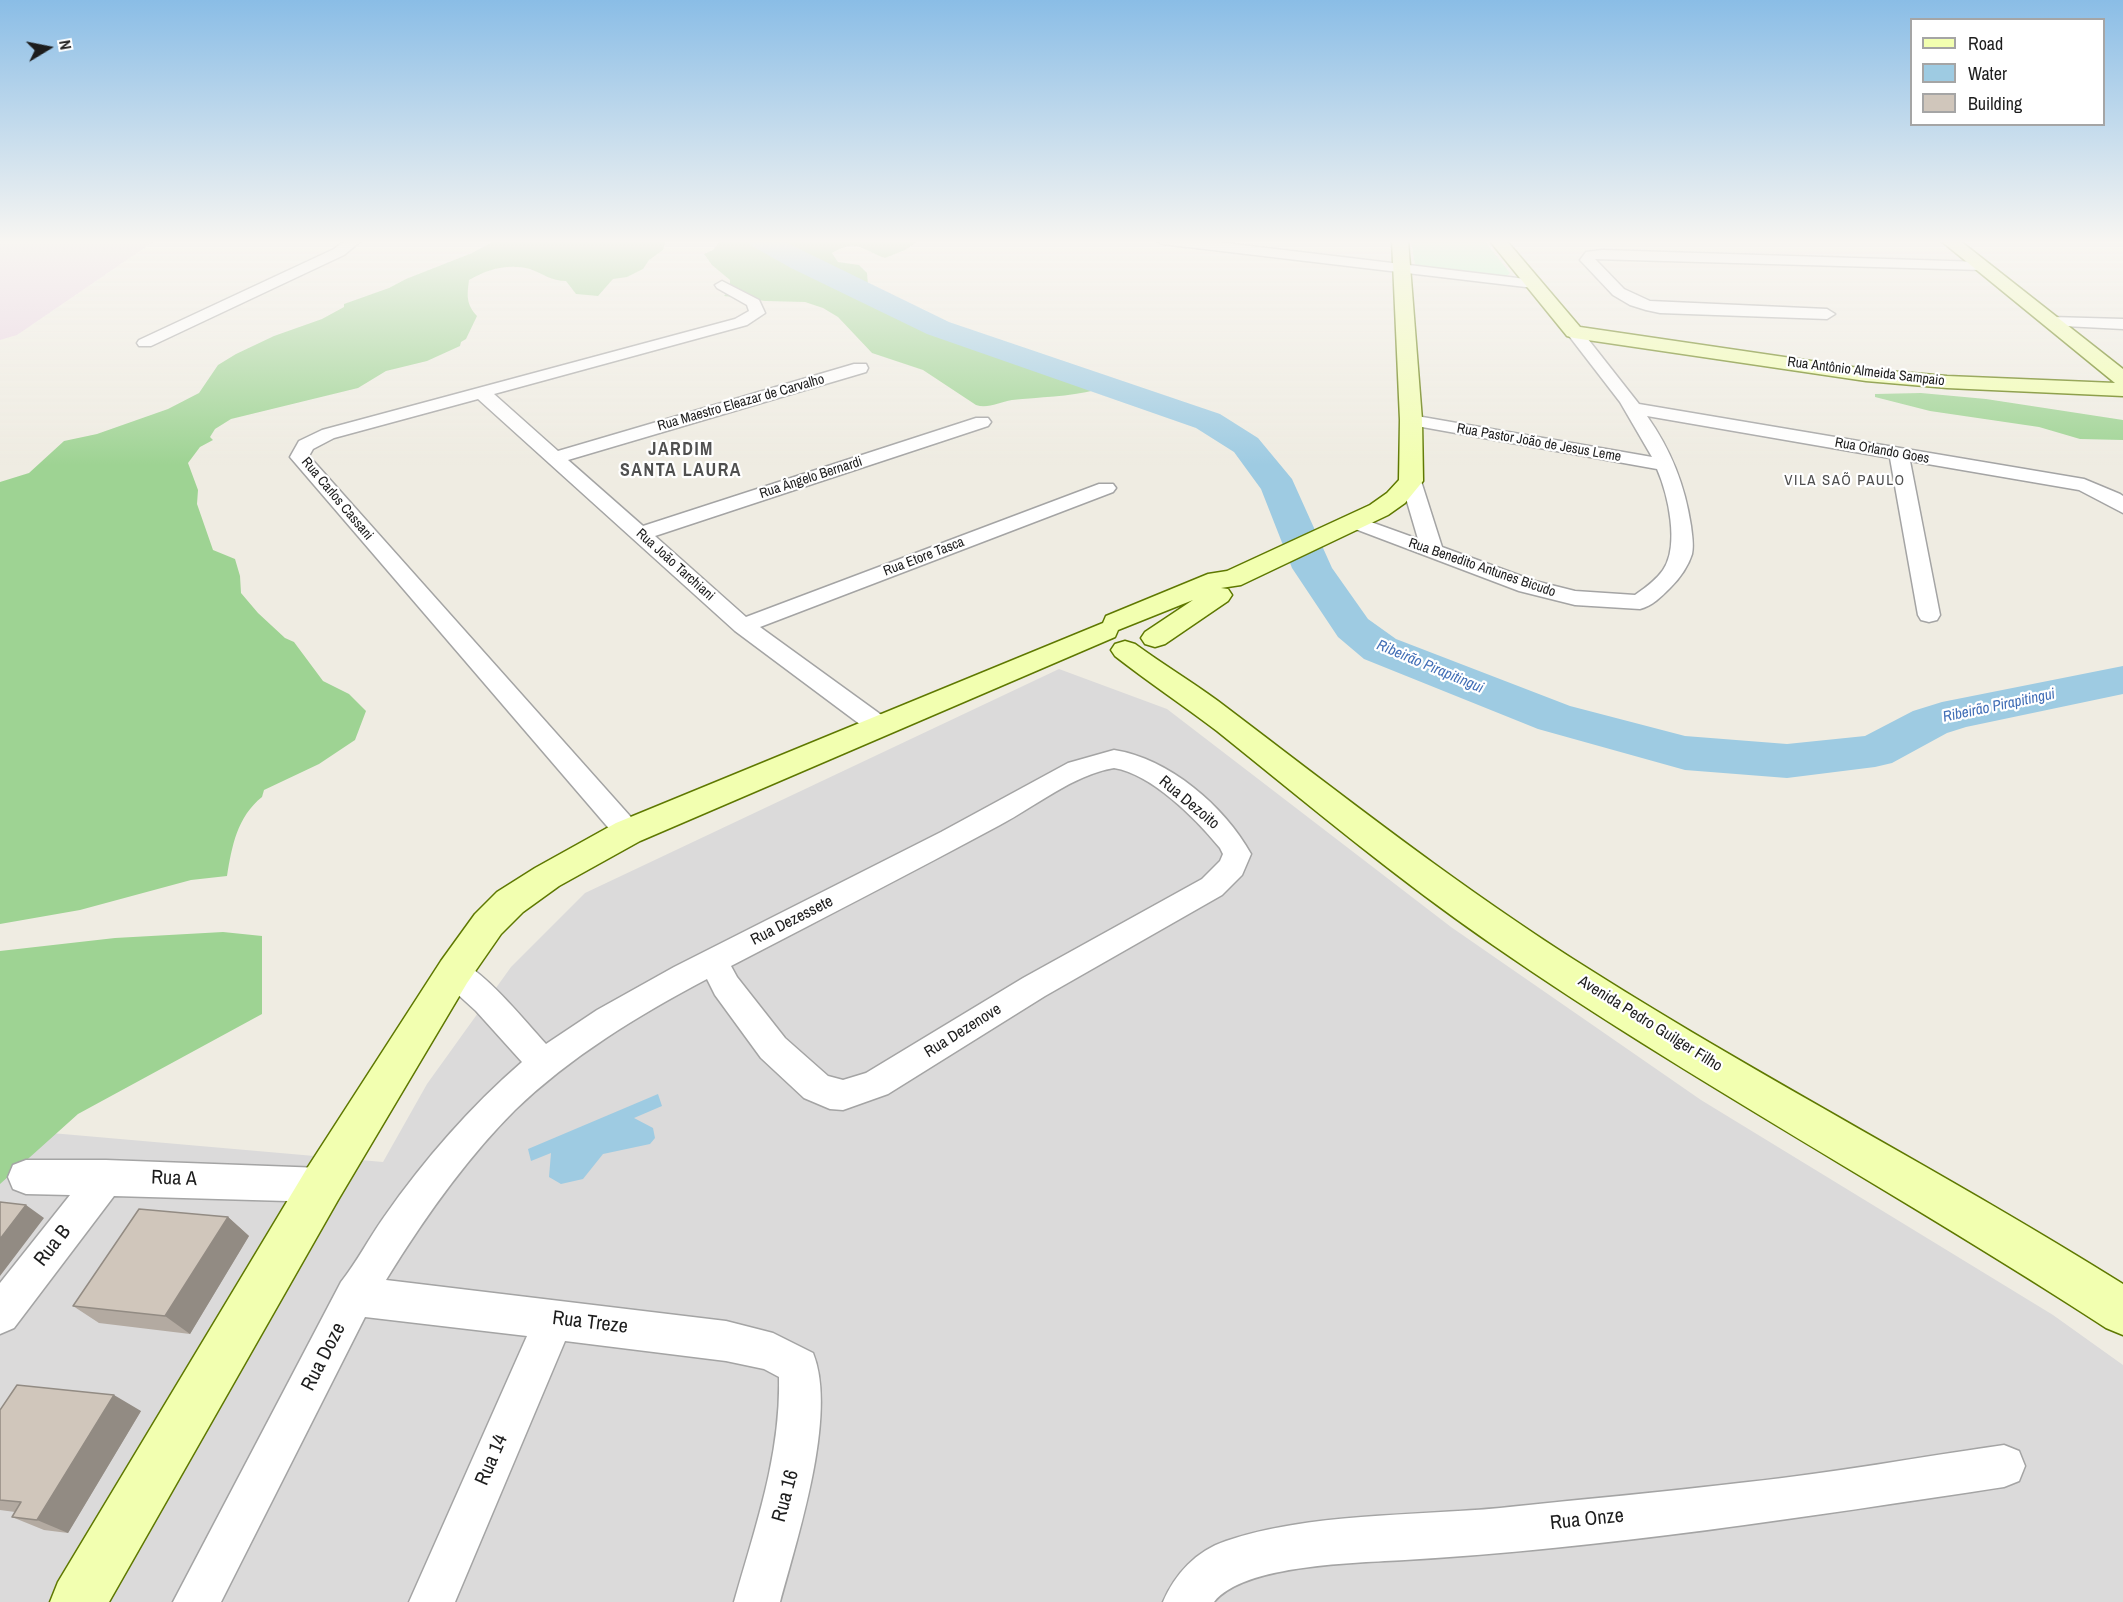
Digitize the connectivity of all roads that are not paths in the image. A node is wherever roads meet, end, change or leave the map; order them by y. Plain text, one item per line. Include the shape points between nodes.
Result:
1 (205, 315) edge
2 (754, 315) edge
3 (1405, 315) edge
4 (1559, 315) edge
5 (2042, 315) edge
6 (2051, 322) junction
7 (2123, 324) edge
8 (1574, 332) junction
9 (145, 343) dead end
10 (860, 368) dead end
11 (2123, 379) edge
12 (2123, 390) edge
13 (481, 392) junction
14 (1635, 409) junction
15 (1411, 420) junction
16 (982, 422) dead end
17 (1899, 453) junction
18 (554, 458) junction
19 (1666, 465) junction
20 (1412, 480) junction
21 (1106, 488) dead end
22 (2123, 507) edge
23 (1350, 526) junction
24 (640, 534) junction
25 (1433, 552) junction
26 (1239, 576) junction
27 (1929, 615) dead end
28 (743, 626) junction
29 (1127, 638) junction
30 (878, 725) junction
31 (1132, 760) joint
32 (628, 832) junction
33 (1237, 854) joint
34 (713, 961) junction
35 (454, 972) junction
36 (544, 1064) junction
37 (476, 1127) joint
38 (26, 1177) dead end
39 (106, 1177) junction
40 (322, 1185) junction
41 (356, 1296) junction
42 (2123, 1311) edge
43 (0, 1314) edge
44 (555, 1319) junction
45 (801, 1387) joint
46 (2004, 1466) dead end
47 (78, 1602) edge
48 (196, 1602) edge
49 (432, 1602) edge
50 (757, 1602) edge
51 (1186, 1602) edge

1 - 9 street
2 - 13 street, Rua Carlos Cassani via 741,322
3 - 15 street
4 - 8 street, Rua Benedito Antunes Bicudo
5 - 6 street
6 - 7 street
6 - 11 street
8 - 12 street, Rua Antônio Almeida Sampaio via 1866,375
8 - 14 street, Rua Benedito Antunes Bicudo
10 - 18 street, Rua Maestro Eleazar de Carvalho
13 - 18 street, Rua João Tarchiani
13 - 32 street, Rua Carlos Cassani via 328,434 306,445 299,458
14 - 17 street, Rua Orlando Goes
14 - 19 street, Rua Benedito Antunes Bicudo
15 - 19 street, Rua Pastor João de Jesus Leme
15 - 20 street
16 - 24 street, Rua Ângelo Bernardi
17 - 22 street, Rua Orlando Goes via 2084,486 2113,498
17 - 27 street
18 - 24 street, Rua João Tarchiani
19 - 25 street, Rua Benedito Antunes Bicudo via 1680,511 1682,553 1668,581 1640,602 1575,598 1527,586
20 - 23 street via 1396,498
20 - 25 street
21 - 28 street, Rua Etore Tasca
23 - 25 street, Rua Benedito Antunes Bicudo
23 - 26 street
24 - 28 street, Rua João Tarchiani
26 - 29 street via 1217,580
26 - 29 street via 1230,588 1168,630
28 - 30 street, Rua João Tarchiani
29 - 30 street via 1049,657
29 - 42 street, Avenida Pedro Guilger Filho via 1164,680 1506,934 1634,1016 1962,1209
30 - 32 street
31 - 33 street, Rua Dezoito via 1215,823
31 - 34 street, Rua Dezessete via 1101,761 1076,771
32 - 35 street via 510,902 488,924
33 - 34 street, Rua Dezenove via 1232,867 1212,887 1044,982 892,1075 855,1092 830,1094 799,1074 773,1048 726,986
34 - 36 street, Rua Dezessete via 600,1025
35 - 36 street via 488,1002
35 - 40 street
36 - 37 street, Rua Dezessete
37 - 41 street, Rua Doze via 411,1209
38 - 39 street, Rua A
39 - 40 street, Rua A
39 - 43 street, Rua B
40 - 47 street
41 - 44 street, Rua Treze
41 - 48 street, Rua Doze
44 - 45 street, Rua Treze via 763,1347 799,1367
44 - 49 street, Rua 14
45 - 50 street, Rua 16 via 794,1468
46 - 51 street, Rua Onze via 1750,1504 1438,1536 1310,1544 1227,1563 1203,1580

